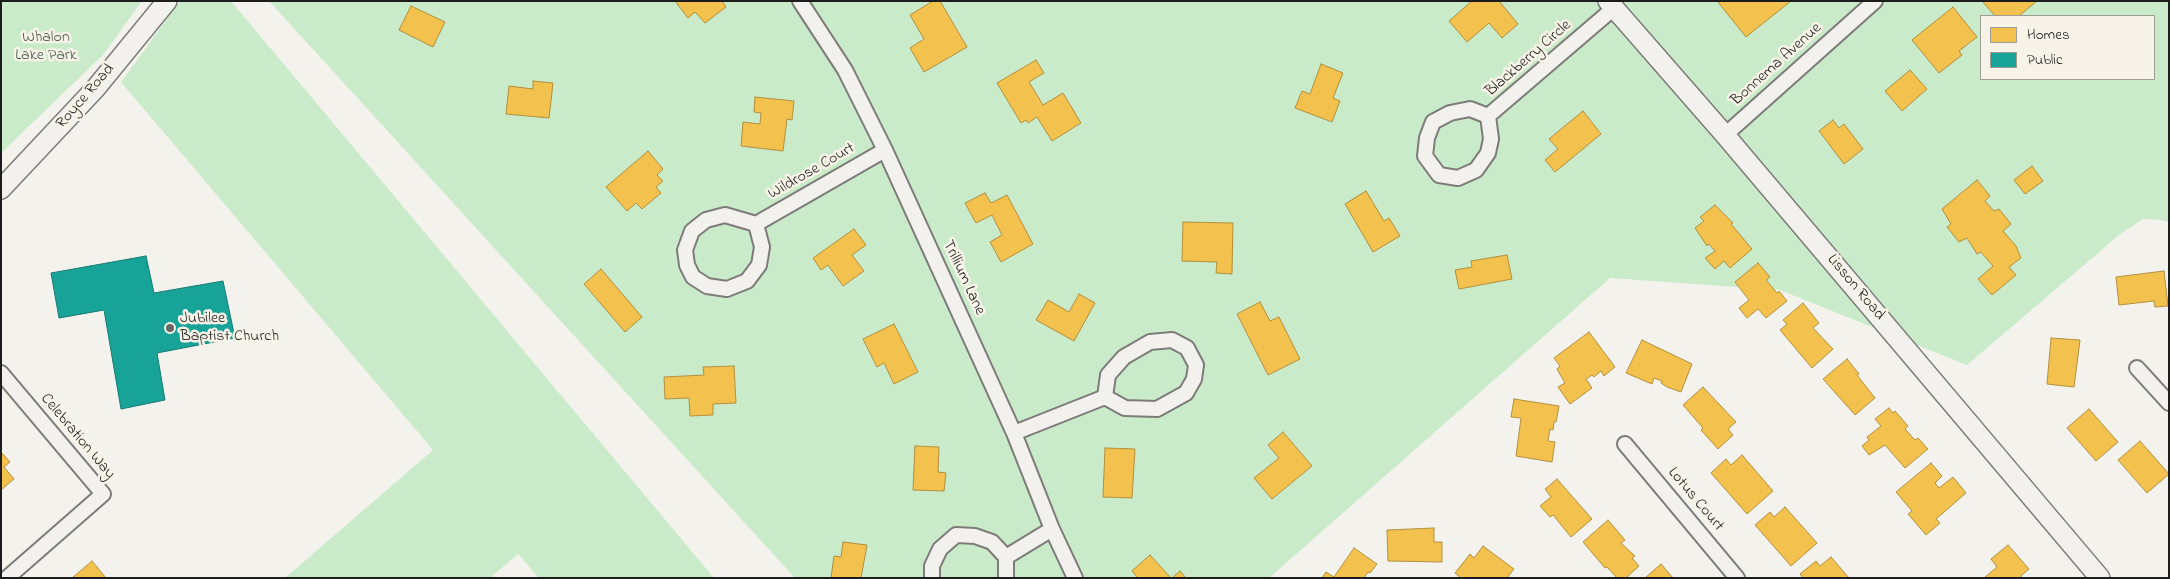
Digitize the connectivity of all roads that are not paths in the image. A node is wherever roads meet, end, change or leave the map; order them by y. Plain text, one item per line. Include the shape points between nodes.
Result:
1 (167, 1) edge
2 (800, 1) edge
3 (1875, 1) edge
4 (1611, 5) edge
5 (1488, 116) junction
6 (1725, 135) junction
7 (885, 150) junction
8 (1, 189) edge
9 (756, 224) junction
10 (2137, 368) dead end
11 (1, 373) edge
12 (1105, 397) junction
13 (2169, 403) edge
14 (1014, 432) junction
15 (1626, 444) dead end
16 (1052, 529) junction
17 (1006, 558) junction
18 (7, 578) edge
19 (932, 578) edge
20 (1006, 578) edge
21 (1075, 578) edge
22 (1737, 578) edge
23 (2100, 578) edge

1 - 8 street, Royce Road via 95,89
2 - 7 street, Trillium Lane via 845,70
3 - 6 street, Bonnema Avenue
4 - 5 street, Blackberry Circle
4 - 6 street, Lisson Road
5 - 5 street, Blackberry Circle via 1491,139 1488,153 1476,170 1458,178 1438,175 1425,156 1433,122 1450,112 1470,109
6 - 23 street, Lisson Road
7 - 9 street, Wildrose Court
7 - 14 street, Trillium Lane
9 - 9 street via 762,246 759,265 746,281 727,289 707,286 694,278 687,265 685,250 692,231 706,220 725,215
10 - 13 street
11 - 18 street, Celebration Way via 103,494
12 - 12 street via 1108,375 1124,357 1150,342 1172,340 1188,348 1196,365 1194,379 1186,393 1157,408 1125,408
12 - 14 street
14 - 16 street, Trillium Lane
15 - 22 street, Lotus Court
16 - 17 street
16 - 21 street, Trillium Lane
17 - 19 street via 992,542 976,536 956,535 940,549 932,566
17 - 20 street

